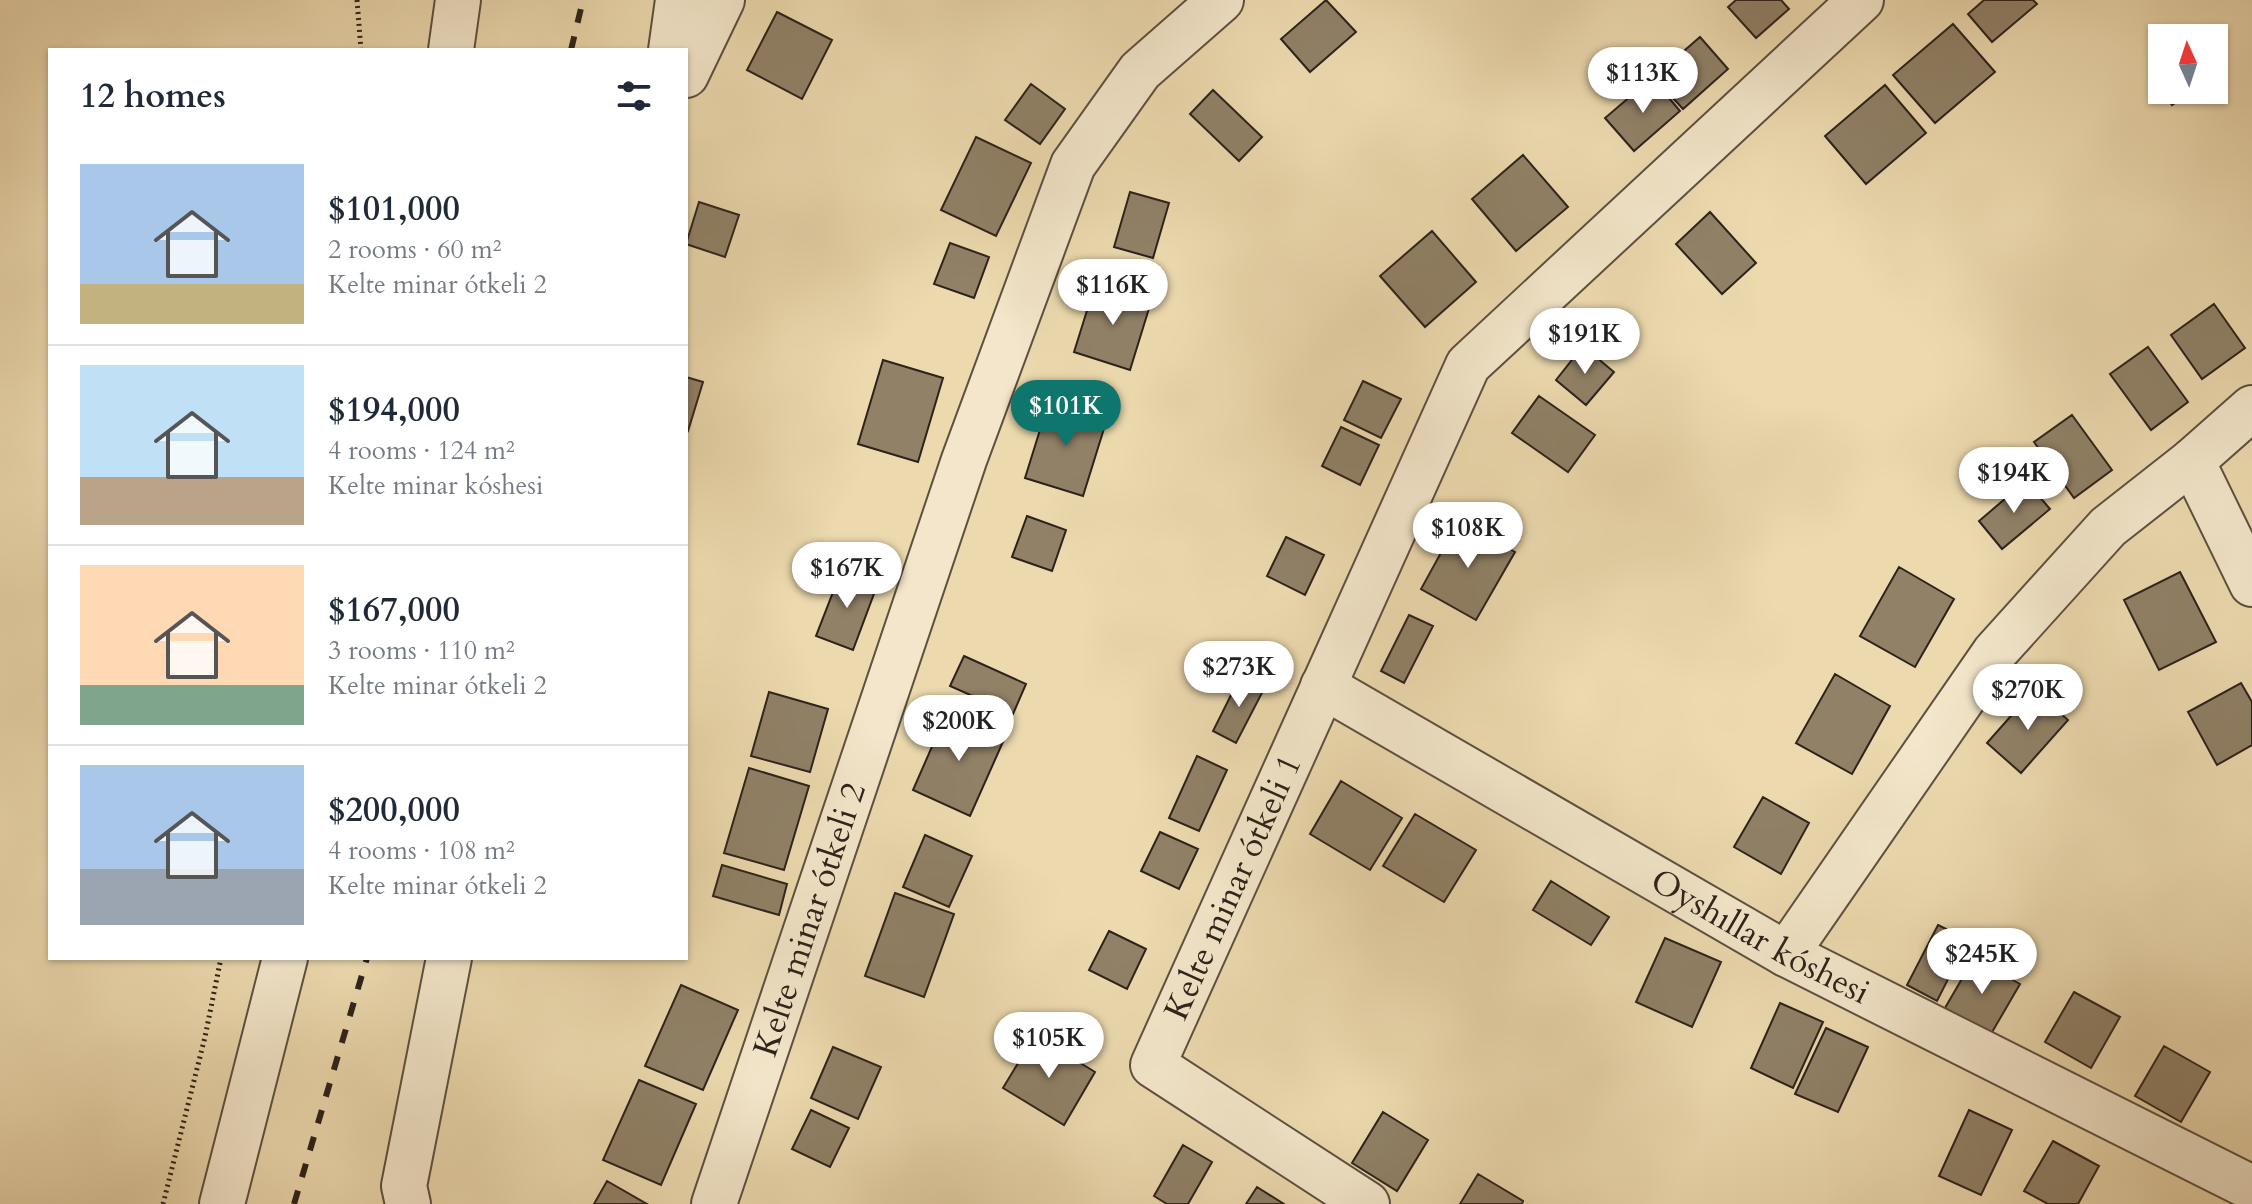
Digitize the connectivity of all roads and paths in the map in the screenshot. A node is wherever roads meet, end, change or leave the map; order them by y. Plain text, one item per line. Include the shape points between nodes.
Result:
1 (357, 0) edge
2 (458, 0) edge
3 (678, 0) edge
4 (722, 0) edge
5 (1221, 0) edge
6 (1861, 0) edge
7 (361, 48) edge
8 (451, 48) edge
9 (671, 48) edge
10 (688, 71) edge
11 (2252, 408) edge
12 (2192, 461) junction
13 (2252, 584) edge
14 (1323, 686) junction
15 (1786, 954) junction
16 (221, 960) edge
17 (284, 960) edge
18 (449, 960) edge
19 (2252, 1188) edge
20 (163, 1204) edge
21 (222, 1204) edge
22 (408, 1204) edge
23 (714, 1204) edge
24 (1367, 1204) edge

1 - 7 path
2 - 8 street
3 - 9 street
4 - 10 street
5 - 23 street, Kelte minar ótkeli 2 via 1140,71 1073,165 964,460
6 - 14 street, Kelte minar ótkeli 1 via 1468,365
11 - 12 street
12 - 13 street
12 - 15 street via 2108,527 1995,652
14 - 15 street, Oyshıllar kóshesi
14 - 24 street, Kelte minar ótkeli 1 via 1153,1065
15 - 19 street, Oyshıllar kóshesi
16 - 20 path
17 - 21 street
18 - 22 street via 404,1186

